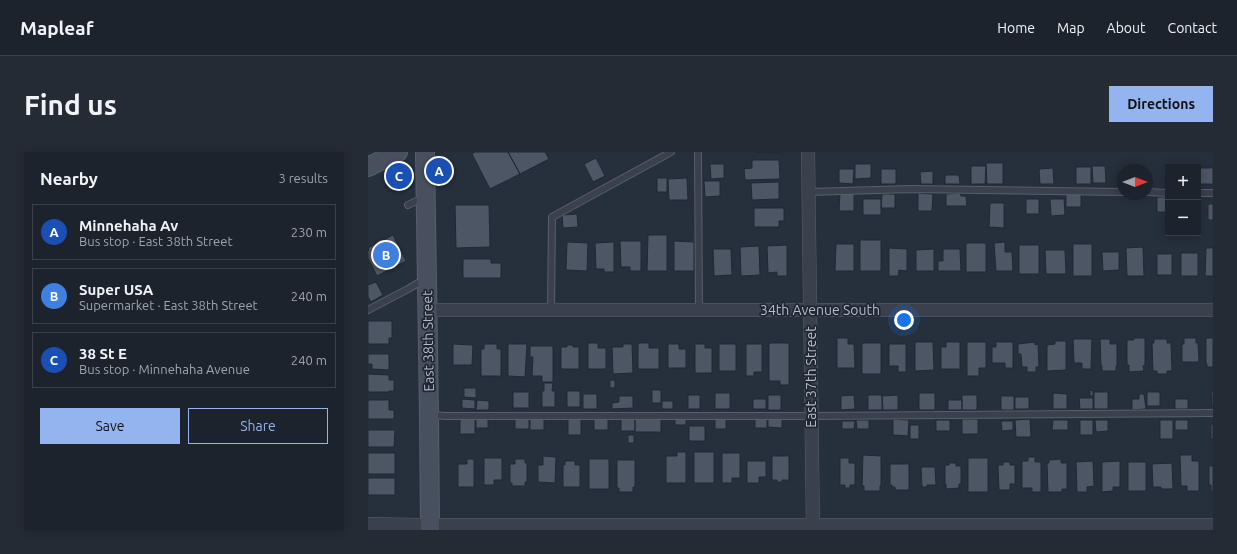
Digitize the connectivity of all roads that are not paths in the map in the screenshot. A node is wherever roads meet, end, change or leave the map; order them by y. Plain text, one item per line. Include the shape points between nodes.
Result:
1 (398, 152) edge
2 (425, 152) edge
3 (671, 152) edge
4 (698, 152) edge
5 (808, 152) edge
6 (368, 167) edge
7 (808, 192) junction
8 (1117, 192) edge
9 (1153, 192) edge
10 (1165, 193) edge
11 (1201, 193) edge
12 (1213, 193) edge
13 (426, 197) junction
14 (408, 205) dead end
15 (427, 277) junction
16 (368, 310) edge
17 (426, 310) junction
18 (551, 310) junction
19 (700, 310) junction
20 (810, 310) junction
21 (1213, 310) edge
22 (1213, 413) edge
23 (429, 415) junction
24 (811, 416) junction
25 (368, 524) edge
26 (1213, 525) edge
27 (813, 527) edge
28 (430, 528) edge

1 - 6 street
2 - 13 street, East 38th Street
3 - 18 lane via 552,217
4 - 19 lane
5 - 7 street, East 37th Street
7 - 8 lane via 912,189
7 - 20 street, East 37th Street
9 - 10 lane
11 - 12 lane
13 - 14 lane
13 - 15 street, East 38th Street
15 - 16 lane
15 - 17 street, East 38th Street
17 - 18 street, 34th Avenue South
17 - 23 street, East 38th Street
18 - 19 street, 34th Avenue South
19 - 20 street, 34th Avenue South
20 - 21 street, 34th Avenue South
20 - 24 street, East 37th Street
22 - 24 lane
23 - 24 lane
23 - 28 street, East 38th Street
24 - 27 street, East 37th Street
25 - 28 street
26 - 27 street
27 - 28 street

